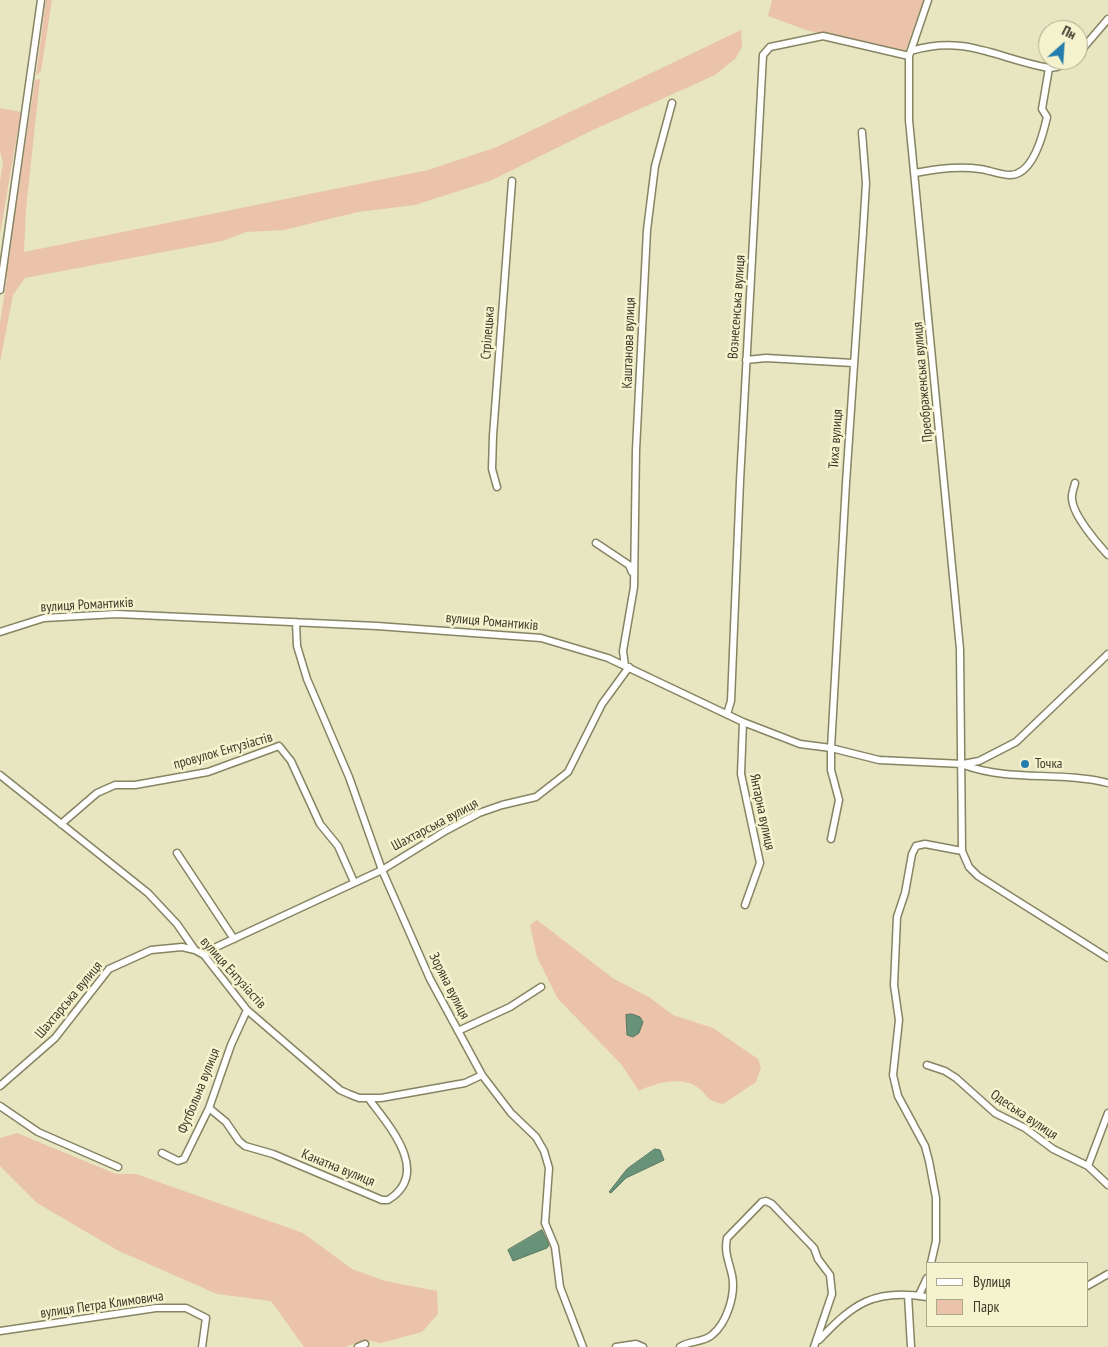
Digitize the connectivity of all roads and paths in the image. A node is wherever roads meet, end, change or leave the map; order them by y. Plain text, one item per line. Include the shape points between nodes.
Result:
1 (42, 0) edge
2 (928, 0) edge
3 (1108, 19) edge
4 (1088, 42) edge
5 (910, 54) junction
6 (1038, 65) edge
7 (1049, 70) edge
8 (672, 103) dead end
9 (862, 132) dead end
10 (915, 173) junction
11 (512, 181) dead end
12 (0, 290) edge
13 (746, 360) junction
14 (853, 363) junction
15 (1075, 483) dead end
16 (498, 487) dead end
17 (596, 543) dead end
18 (1108, 555) edge
19 (634, 576) junction
20 (296, 622) junction
21 (0, 632) edge
22 (1108, 654) edge
23 (627, 666) junction
24 (727, 714) junction
25 (743, 722) junction
26 (831, 748) junction
27 (963, 764) junction
28 (0, 775) edge
29 (1108, 783) edge
30 (61, 824) junction
31 (831, 839) dead end
32 (962, 851) junction
33 (177, 853) dead end
34 (382, 870) junction
35 (354, 882) junction
36 (745, 904) dead end
37 (234, 938) junction
38 (195, 950) junction
39 (204, 955) junction
40 (1107, 960) edge
41 (541, 987) dead end
42 (247, 1010) junction
43 (458, 1031) junction
44 (927, 1065) dead end
45 (482, 1075) junction
46 (0, 1086) edge
47 (369, 1098) junction
48 (0, 1106) edge
49 (209, 1108) junction
50 (1108, 1113) edge
51 (162, 1153) dead end
52 (1088, 1166) junction
53 (118, 1167) dead end
54 (1108, 1185) edge
55 (931, 1262) edge
56 (1108, 1274) edge
57 (926, 1280) edge
58 (1088, 1285) edge
59 (919, 1295) junction
60 (908, 1296) junction
61 (926, 1297) edge
62 (0, 1331) edge
63 (365, 1344) dead end
64 (815, 1345) edge
65 (202, 1347) edge
66 (358, 1347) edge
67 (583, 1347) edge
68 (616, 1347) edge
69 (643, 1347) edge
70 (680, 1347) edge
71 (910, 1347) edge

1 - 12 street
2 - 5 street, Преображенська вулиця
3 - 4 street
5 - 6 street via 936,44 950,44
5 - 10 street, Преображенська вулиця via 909,120
5 - 13 street, Вознесенська вулиця via 823,36 766,50
7 - 10 street via 1042,109 1047,117 1032,159 1024,169 1008,175 978,168
8 - 19 street, Каштанова вулиця via 656,166 646,230
9 - 14 street, Тиха вулиця via 866,184
10 - 27 street, Преображенська вулиця via 960,649
11 - 16 street, Стрілецька via 493,436 492,468
13 - 14 street via 766,358
13 - 24 street, Вознесенська вулиця via 731,701
14 - 26 street, Тиха вулиця
15 - 18 street via 1074,508
17 - 19 street via 629,565
19 - 23 street, Каштанова вулиця via 623,651
20 - 21 street, вулиця Романтиків via 117,614 44,618
20 - 23 street, вулиця Романтиків via 541,638
20 - 34 street, Зоряна вулиця via 297,646 307,678 349,777
22 - 27 street via 1016,742 979,761
23 - 24 street, вулиця Романтиків
23 - 34 street, Шахтарська вулиця via 602,704 568,772 544,792 479,813
24 - 25 street, вулиця Романтиків
25 - 26 street, вулиця Романтиків via 800,744
25 - 36 street, Янтарна вулиця via 741,774 760,863
26 - 27 street, вулиця Романтиків via 879,760
26 - 31 street, Тиха вулиця via 831,770 839,800
27 - 29 street via 980,771 1012,776
27 - 32 street, Преображенська вулиця
28 - 30 street, вулиця Ентузіастів
30 - 35 street, провулок Ентузіастів via 97,793 115,786 208,772 279,746 292,761 320,824 338,846
30 - 38 street, вулиця Ентузіастів via 148,892
32 - 40 street via 969,867 978,876
32 - 55 street via 925,844 913,850 906,893 897,917 894,985 899,1020 894,1075 898,1096 925,1146 929,1162 936,1198 936,1241
33 - 37 street
34 - 35 street, Шахтарська вулиця
34 - 43 street, Зоряна вулиця via 430,979
35 - 37 street, Шахтарська вулиця
37 - 39 street, Шахтарська вулиця
38 - 39 street, вулиця Ентузіастів
38 - 46 street, Шахтарська вулиця via 182,947 150,950 109,969 55,1038
39 - 42 street, вулиця Ентузіастів
41 - 43 street via 510,1007
42 - 47 street, вулиця Ентузіастів via 340,1090 359,1098
42 - 49 street, Футбольна вулиця
43 - 45 street, Зоряна вулиця
44 - 52 street, Одеська вулиця via 956,1078 995,1113 1025,1128 1053,1149
45 - 47 street, вулиця Ентузіастів via 465,1082
45 - 67 street, Зоряна вулиця via 536,1137 544,1151 549,1168 545,1223 555,1248 560,1287
47 - 49 street, Канатна вулиця via 404,1150 408,1166 405,1180 388,1200 246,1146
48 - 53 street via 38,1132
49 - 51 street, Футбольна вулиця via 184,1159 178,1161
50 - 52 street
52 - 54 street, Одеська вулиця
56 - 58 street
57 - 59 street
59 - 60 street
59 - 61 street
60 - 64 street via 890,1296 859,1303
60 - 71 street
62 - 65 street, вулиця Петра Климовича via 156,1308 186,1308 206,1318
63 - 66 street
64 - 70 street via 832,1294 830,1275 814,1248 766,1201 727,1238 726,1257 733,1277 732,1297 722,1325 705,1340
68 - 69 street via 636,1344

